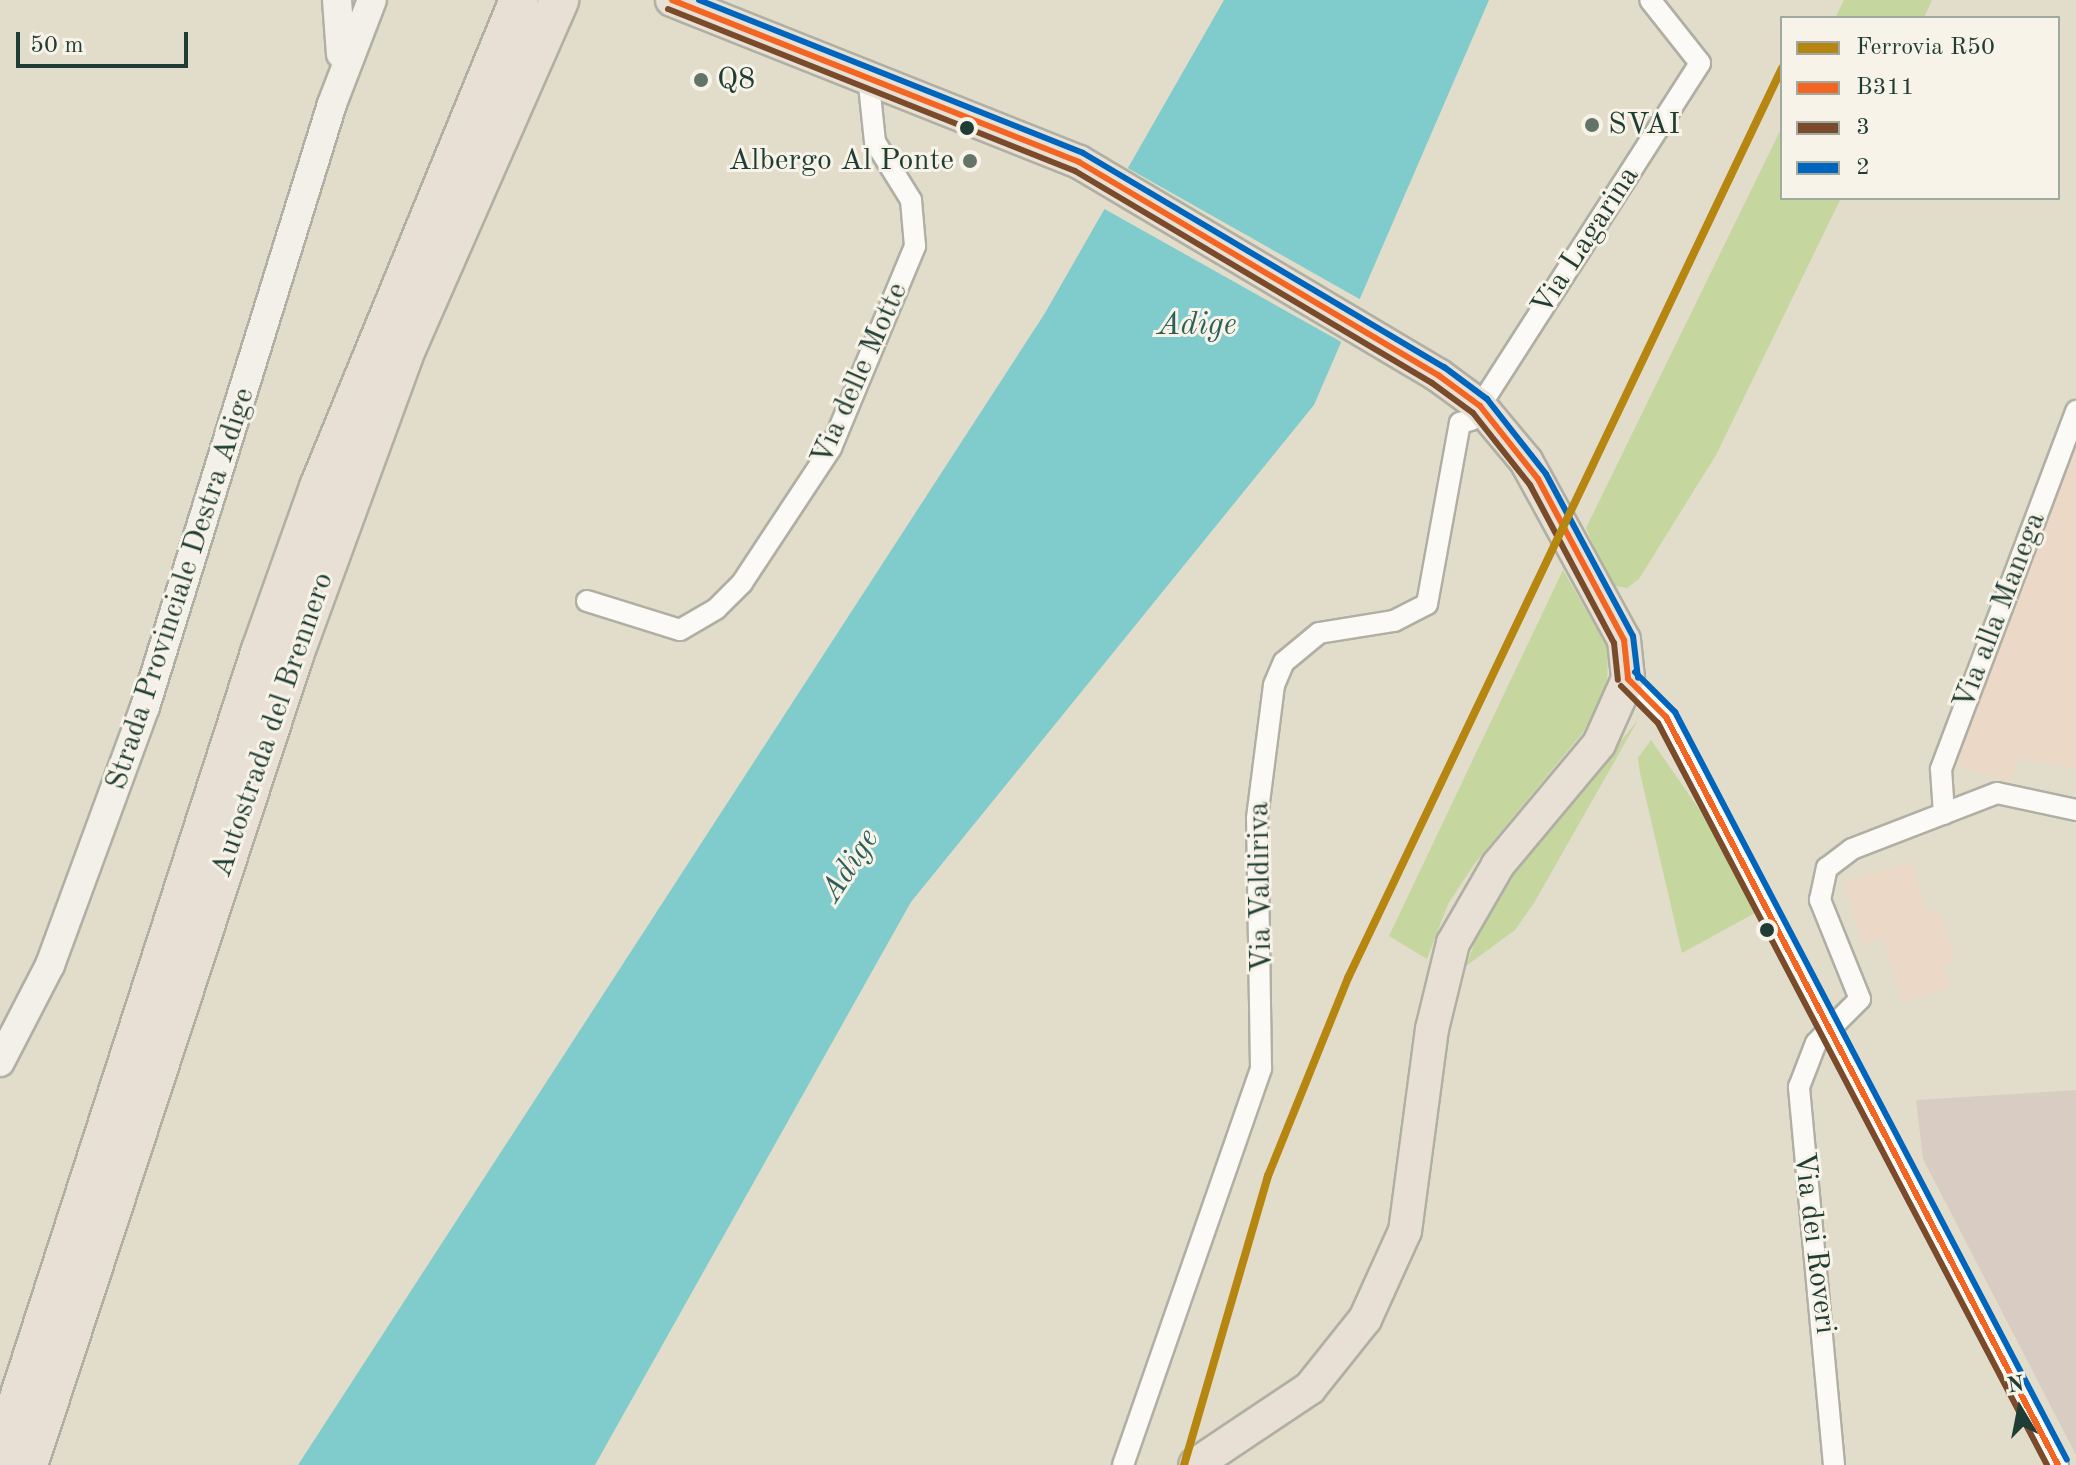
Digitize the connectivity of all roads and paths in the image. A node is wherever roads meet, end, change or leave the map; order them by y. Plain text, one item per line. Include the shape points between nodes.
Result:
1 (337, 0) edge
2 (372, 0) edge
3 (519, 0) edge
4 (559, 0) edge
5 (578, 0) edge
6 (672, 0) edge
7 (1650, 0) edge
8 (868, 75) junction
9 (332, 104) junction
10 (459, 236) junction
11 (1480, 406) junction
12 (2076, 411) edge
13 (587, 601) dead end
14 (1628, 679) junction
15 (2076, 810) edge
16 (1944, 814) junction
17 (1831, 1033) junction
18 (0, 1062) edge
19 (0, 1457) edge
20 (28, 1465) edge
21 (1123, 1465) edge
22 (1195, 1465) edge
23 (1834, 1465) edge
24 (2058, 1465) edge

1 - 9 main road, Strada Provinciale Destra Adige via 344,18
2 - 9 main road, Strada Provinciale Destra Adige
3 - 19 highway, Autostrada del Brennero via 282,591
4 - 10 highway, Autostrada del Brennero
5 - 10 highway
6 - 8 main road
7 - 11 street, Via Lagarina via 1700,63
8 - 11 main road via 1079,162 1402,350
8 - 13 street, Via delle Motte via 875,142 911,200 915,246 831,448 742,583 716,609 680,630
9 - 18 main road, Strada Provinciale Destra Adige via 145,707 50,965
10 - 20 highway, Autostrada del Brennero via 407,347 294,655
11 - 14 main road via 1538,479 1624,640
11 - 21 street, Via Valdiriva via 1455,435 1427,604 1394,621 1319,633 1284,662 1274,685 1257,818 1261,1068
12 - 16 street, Via alla Manega via 1941,769
14 - 17 street via 1666,717
14 - 22 main road via 1599,744 1498,865 1453,943 1432,1029 1405,1231 1365,1319 1310,1388
15 - 16 street via 1997,793
16 - 17 street, Via dei Roveri via 1852,849 1827,868 1820,900 1860,999
17 - 23 street, Via dei Roveri via 1816,1043 1799,1087
17 - 24 street

